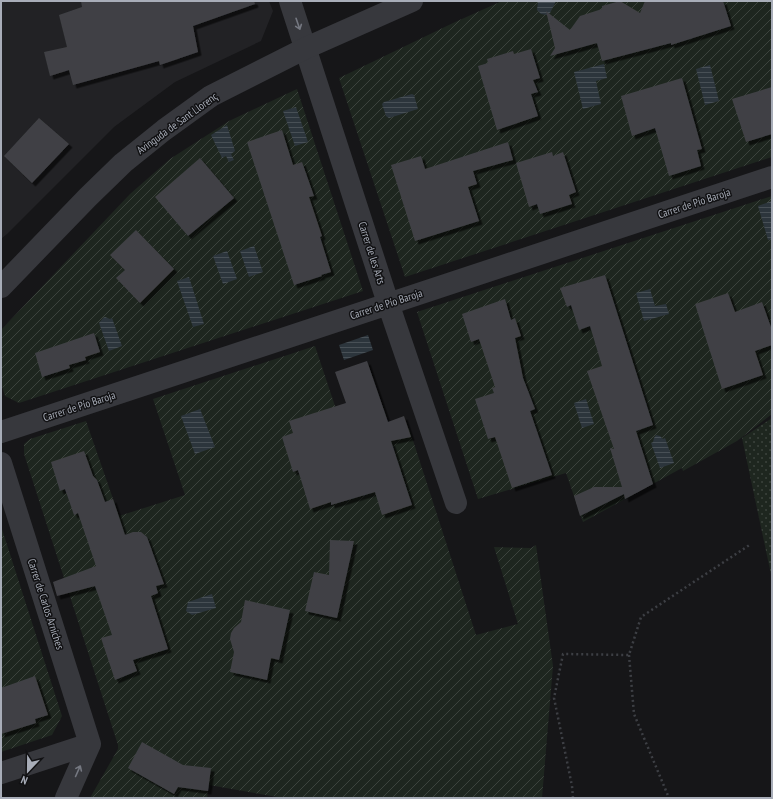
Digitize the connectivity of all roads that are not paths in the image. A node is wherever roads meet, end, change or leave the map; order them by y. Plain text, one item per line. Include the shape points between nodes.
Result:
1 (290, 1) edge
2 (412, 1) edge
3 (306, 48) junction
4 (772, 177) edge
5 (1, 287) edge
6 (388, 303) junction
7 (1, 432) edge
8 (1, 464) edge
9 (456, 503) dead end
10 (90, 744) junction
11 (1, 773) edge
12 (66, 798) edge

1 -> 3 street, Carrer de les Arts
2 - 3 street, Avinguda de Sant Llorenç
3 - 5 street, Avinguda de Sant Llorenç via 211,96 164,130 88,196
3 - 6 street, Carrer de les Arts
4 - 6 street, Carrer de Pío Baroja
6 - 7 street, Carrer de Pío Baroja
6 - 9 street, Carrer de les Arts
8 - 10 street, Carrer de Carlos Arniches
10 - 11 street
12 -> 10 street

